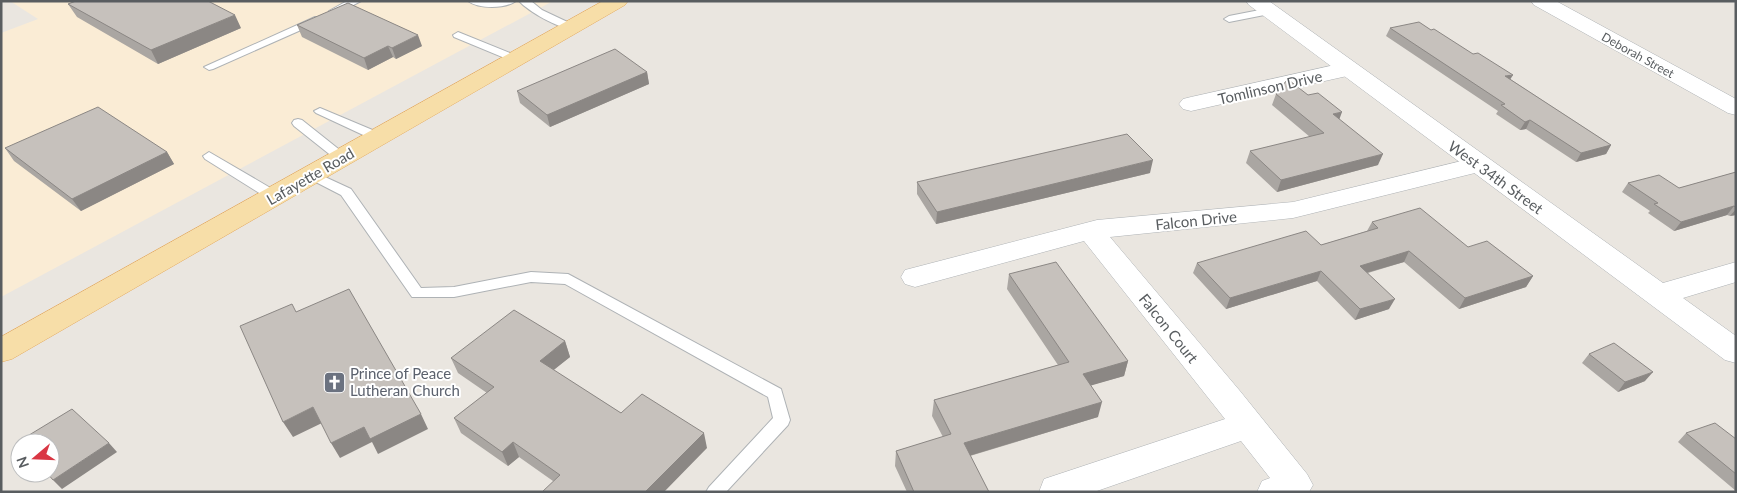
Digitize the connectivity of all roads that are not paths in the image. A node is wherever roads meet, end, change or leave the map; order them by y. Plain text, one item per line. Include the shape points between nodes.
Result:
1 (356, 1) edge
2 (473, 1) edge
3 (510, 1) edge
4 (524, 1) edge
5 (618, 1) edge
6 (1541, 1) edge
7 (495, 2) edge
8 (1263, 6) edge
9 (1229, 19) dead end
10 (573, 27) junction
11 (458, 36) dead end
12 (516, 59) junction
13 (210, 67) dead end
14 (1348, 69) junction
15 (1191, 104) dead end
16 (1736, 108) edge
17 (320, 111) dead end
18 (298, 122) dead end
19 (378, 138) junction
20 (209, 156) dead end
21 (342, 158) junction
22 (1478, 165) junction
23 (312, 175) junction
24 (274, 196) junction
25 (1090, 231) junction
26 (1736, 272) edge
27 (915, 278) dead end
28 (1658, 296) junction
29 (1, 351) edge
30 (1736, 352) edge
31 (1248, 426) junction
32 (715, 492) edge
33 (1057, 492) edge
34 (1274, 492) edge

1 - 13 lane
2 - 7 lane
3 - 7 lane
4 - 10 lane via 538,12
5 - 10 main road, Lafayette Road
6 - 16 street, Deborah Street
8 - 9 lane
8 - 14 street, West 34th Street
10 - 12 main road, Lafayette Road
11 - 12 lane
12 - 19 main road, Lafayette Road
14 - 15 street, Tomlinson Drive
14 - 22 street, West 34th Street
17 - 19 lane
18 - 21 lane
19 - 21 main road, Lafayette Road
20 - 24 lane
21 - 23 main road, Lafayette Road
22 - 25 street, Falcon Drive via 1293,210
22 - 28 street, West 34th Street
23 - 24 main road, Lafayette Road
23 - 32 lane via 346,192 417,293 454,292 531,277 568,279 775,393 782,420
24 - 29 main road, Lafayette Road
25 - 27 street, Falcon Drive
25 - 31 street, Falcon Court
26 - 28 street
28 - 30 street, West 34th Street
31 - 33 street
31 - 34 street, Falcon Court via 1295,485

